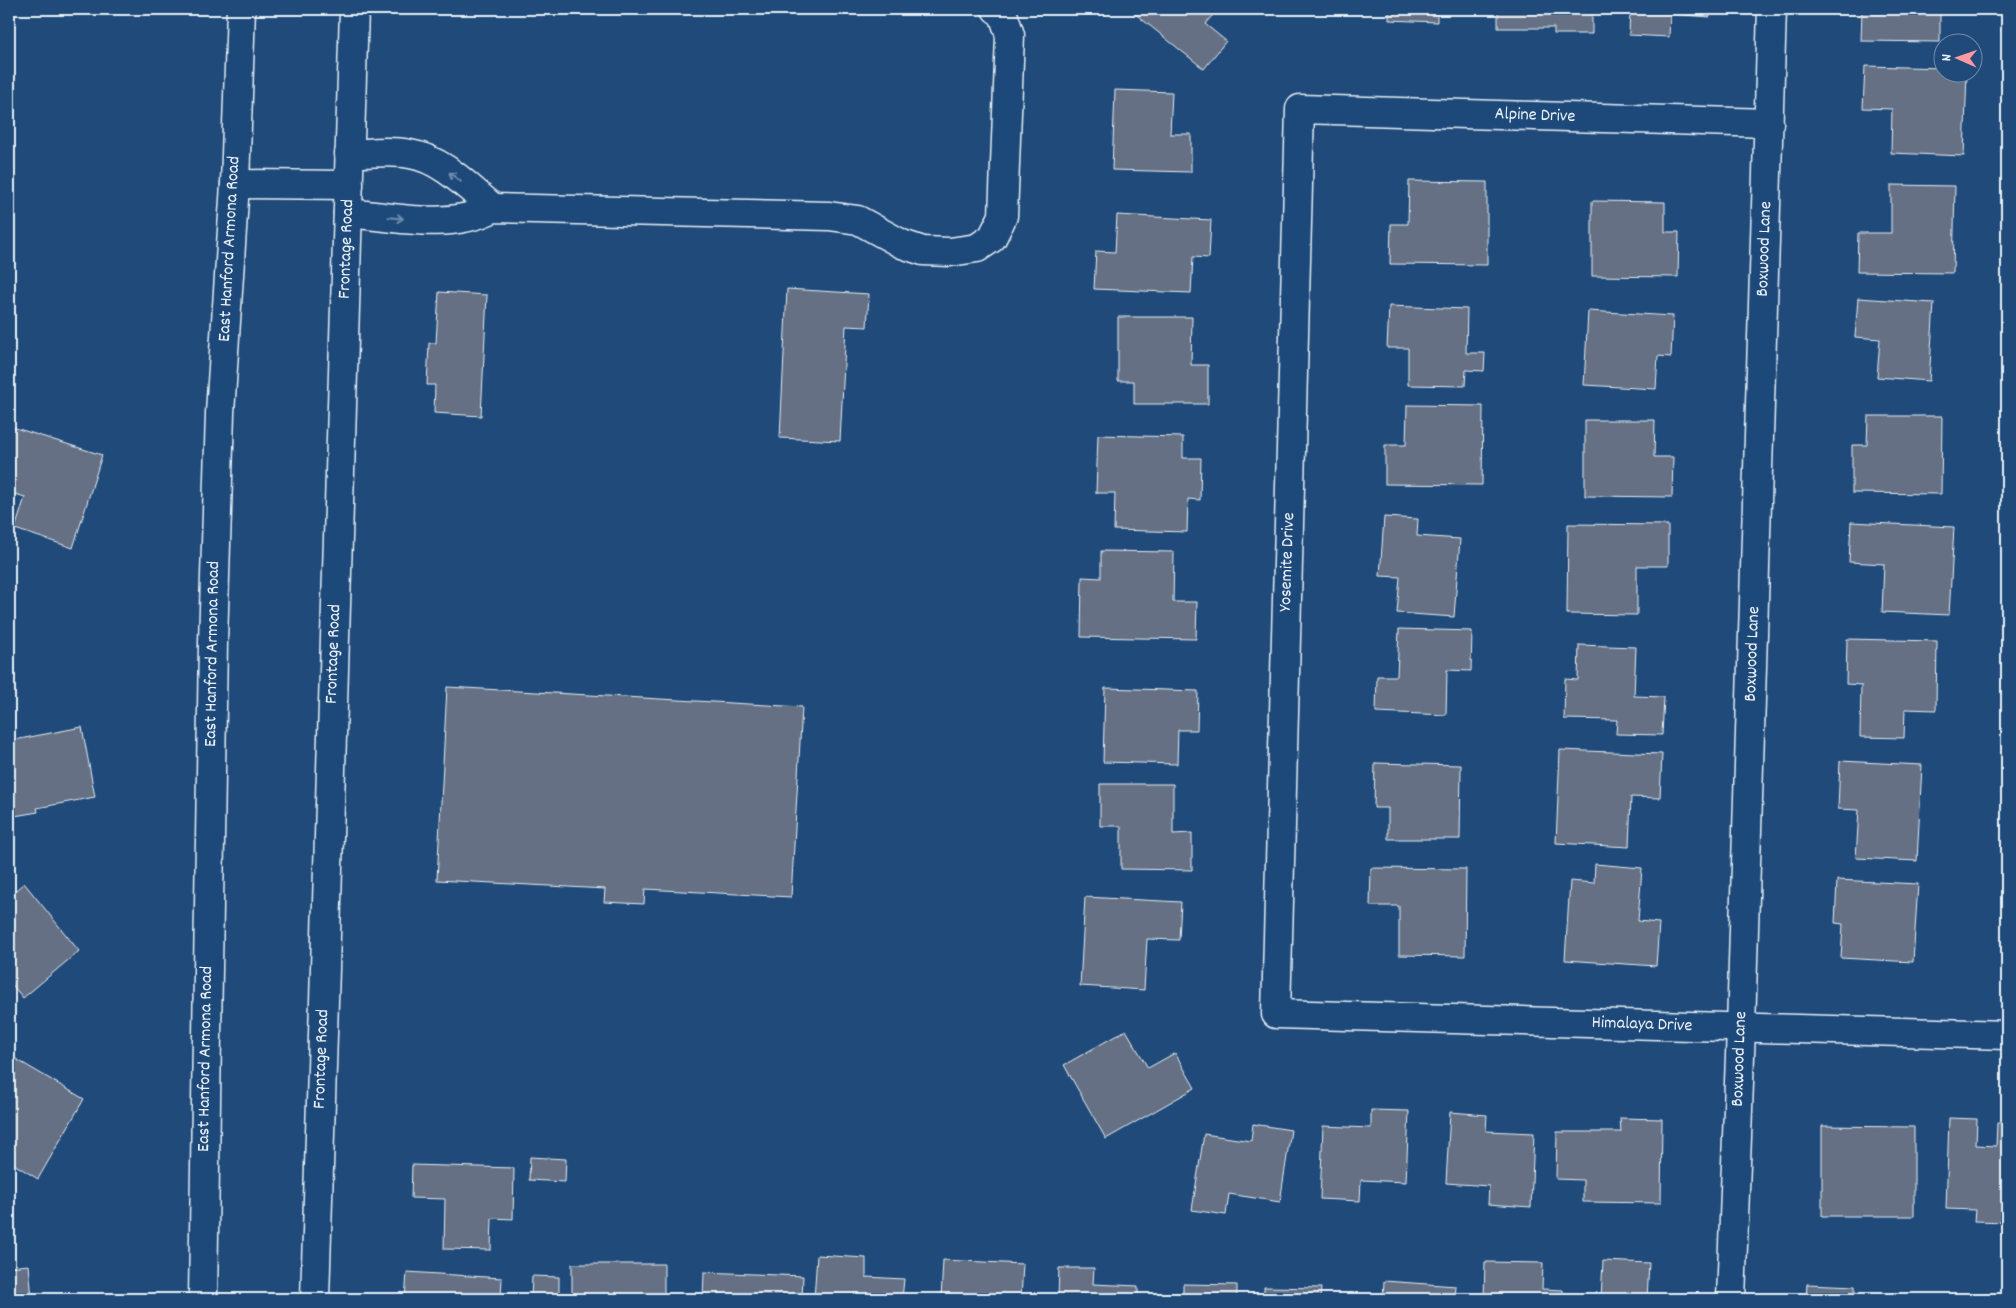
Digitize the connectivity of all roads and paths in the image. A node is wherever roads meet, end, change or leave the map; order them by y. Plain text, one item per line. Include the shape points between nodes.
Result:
1 (240, 9) edge
2 (354, 9) edge
3 (996, 9) edge
4 (1772, 9) edge
5 (1300, 109) joint
6 (1769, 123) junction
7 (349, 154) junction
8 (234, 184) junction
9 (348, 185) junction
10 (493, 208) junction
11 (348, 214) junction
12 (1276, 1014) joint
13 (1741, 1028) junction
14 (2007, 1036) edge
15 (203, 1299) edge
16 (315, 1299) edge
17 (1731, 1299) edge

1 - 8 street, East Hanford Armona Road
2 - 7 street, Frontage Road
3 - 10 street via 1002,14 1010,35 1003,216 992,238 977,248 923,251 902,244 858,220 829,216
4 - 6 street, Boxwood Lane
5 - 6 street, Alpine Drive
5 - 12 street, Yosemite Drive
6 - 13 street, Boxwood Lane
7 - 9 street, Frontage Road
10 -> 7 street via 440,165 413,154
8 - 9 street
8 - 15 street, East Hanford Armona Road via 220,413 214,622
9 - 11 street, Frontage Road
11 -> 10 street via 439,221 477,216
11 - 16 street, Frontage Road
12 - 13 street, Himalaya Drive
13 - 14 street, Himalaya Drive
13 - 17 street, Boxwood Lane

